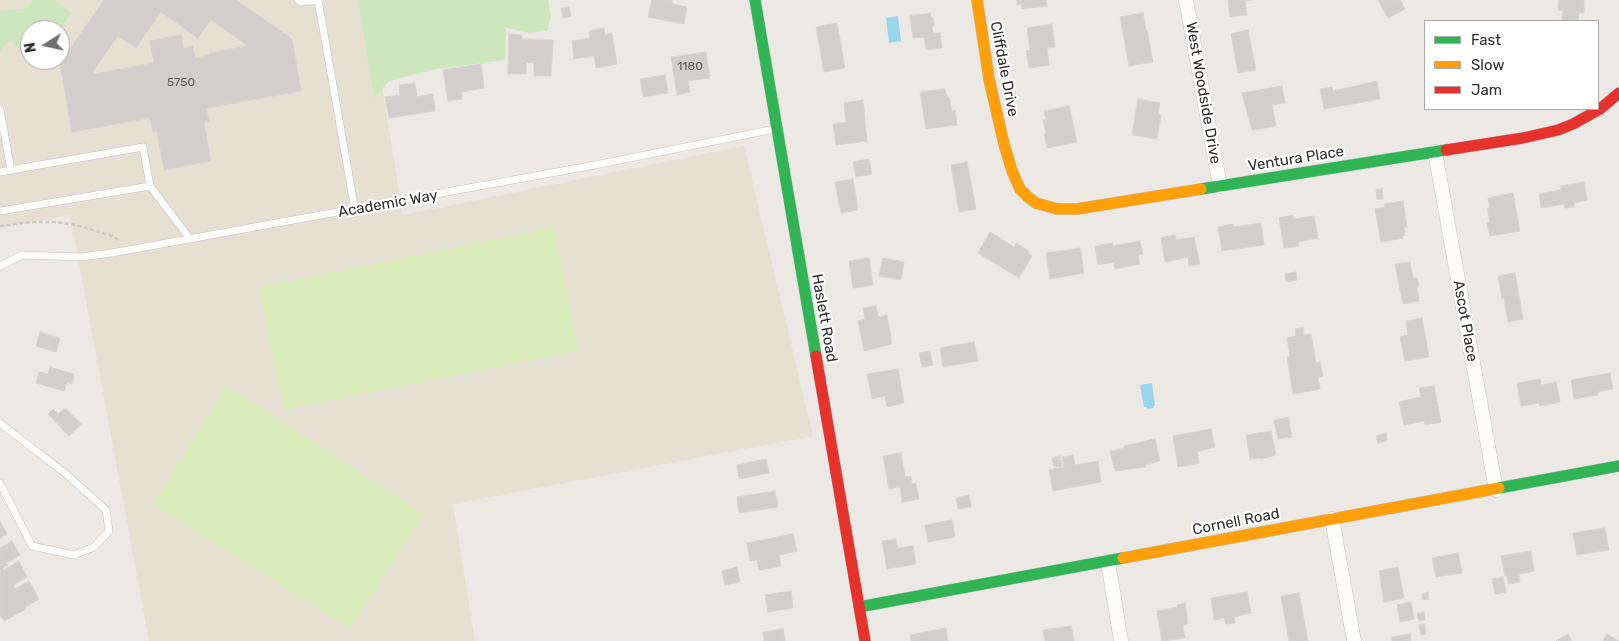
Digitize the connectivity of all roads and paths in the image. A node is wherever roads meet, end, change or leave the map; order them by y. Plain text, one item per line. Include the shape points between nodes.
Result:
1 (298, 0) edge
2 (755, 0) edge
3 (977, 0) edge
4 (1186, 0) edge
5 (1619, 93) edge
6 (0, 109) edge
7 (1598, 110) edge
8 (1599, 110) edge
9 (776, 129) junction
10 (1004, 144) joint
11 (1434, 152) junction
12 (10, 170) junction
13 (0, 172) edge
14 (150, 186) junction
15 (1220, 186) junction
16 (355, 210) junction
17 (0, 211) edge
18 (0, 226) edge
19 (190, 238) junction
20 (134, 249) junction
21 (0, 266) edge
22 (0, 423) edge
23 (1619, 466) edge
24 (0, 483) edge
25 (1496, 490) junction
26 (1332, 519) junction
27 (1108, 562) junction
28 (859, 607) junction
29 (865, 641) edge
30 (1121, 641) edge
31 (1354, 641) edge

1 - 16 lane via 318,0
2 - 9 street, Haslett Road
3 - 10 street, Cliffdale Drive via 989,79
4 - 15 street, West Woodside Drive
5 - 8 street, Ventura Place
6 - 12 lane
7 - 11 street, Ventura Place via 1558,130
9 - 16 lane, Academic Way
9 - 28 street, Haslett Road
10 - 15 street, Ventura Place via 1020,189 1046,207 1077,209
11 - 15 street, Ventura Place
11 - 25 street, Ascot Place
12 - 13 lane
12 - 14 lane via 143,147
14 - 17 lane
14 - 19 lane
16 - 19 lane, Academic Way
18 - 20 path via 32,222 76,225 112,236
19 - 20 lane, Academic Way
20 - 21 lane, Academic Way via 82,257 22,255
22 - 24 lane via 100,504 106,510 109,531 94,547 74,555 32,546
23 - 25 street, Cornell Road
25 - 26 street, Cornell Road
26 - 27 street, Cornell Road
26 - 31 street
27 - 28 street, Cornell Road
27 - 30 street
28 - 29 street, Haslett Road

